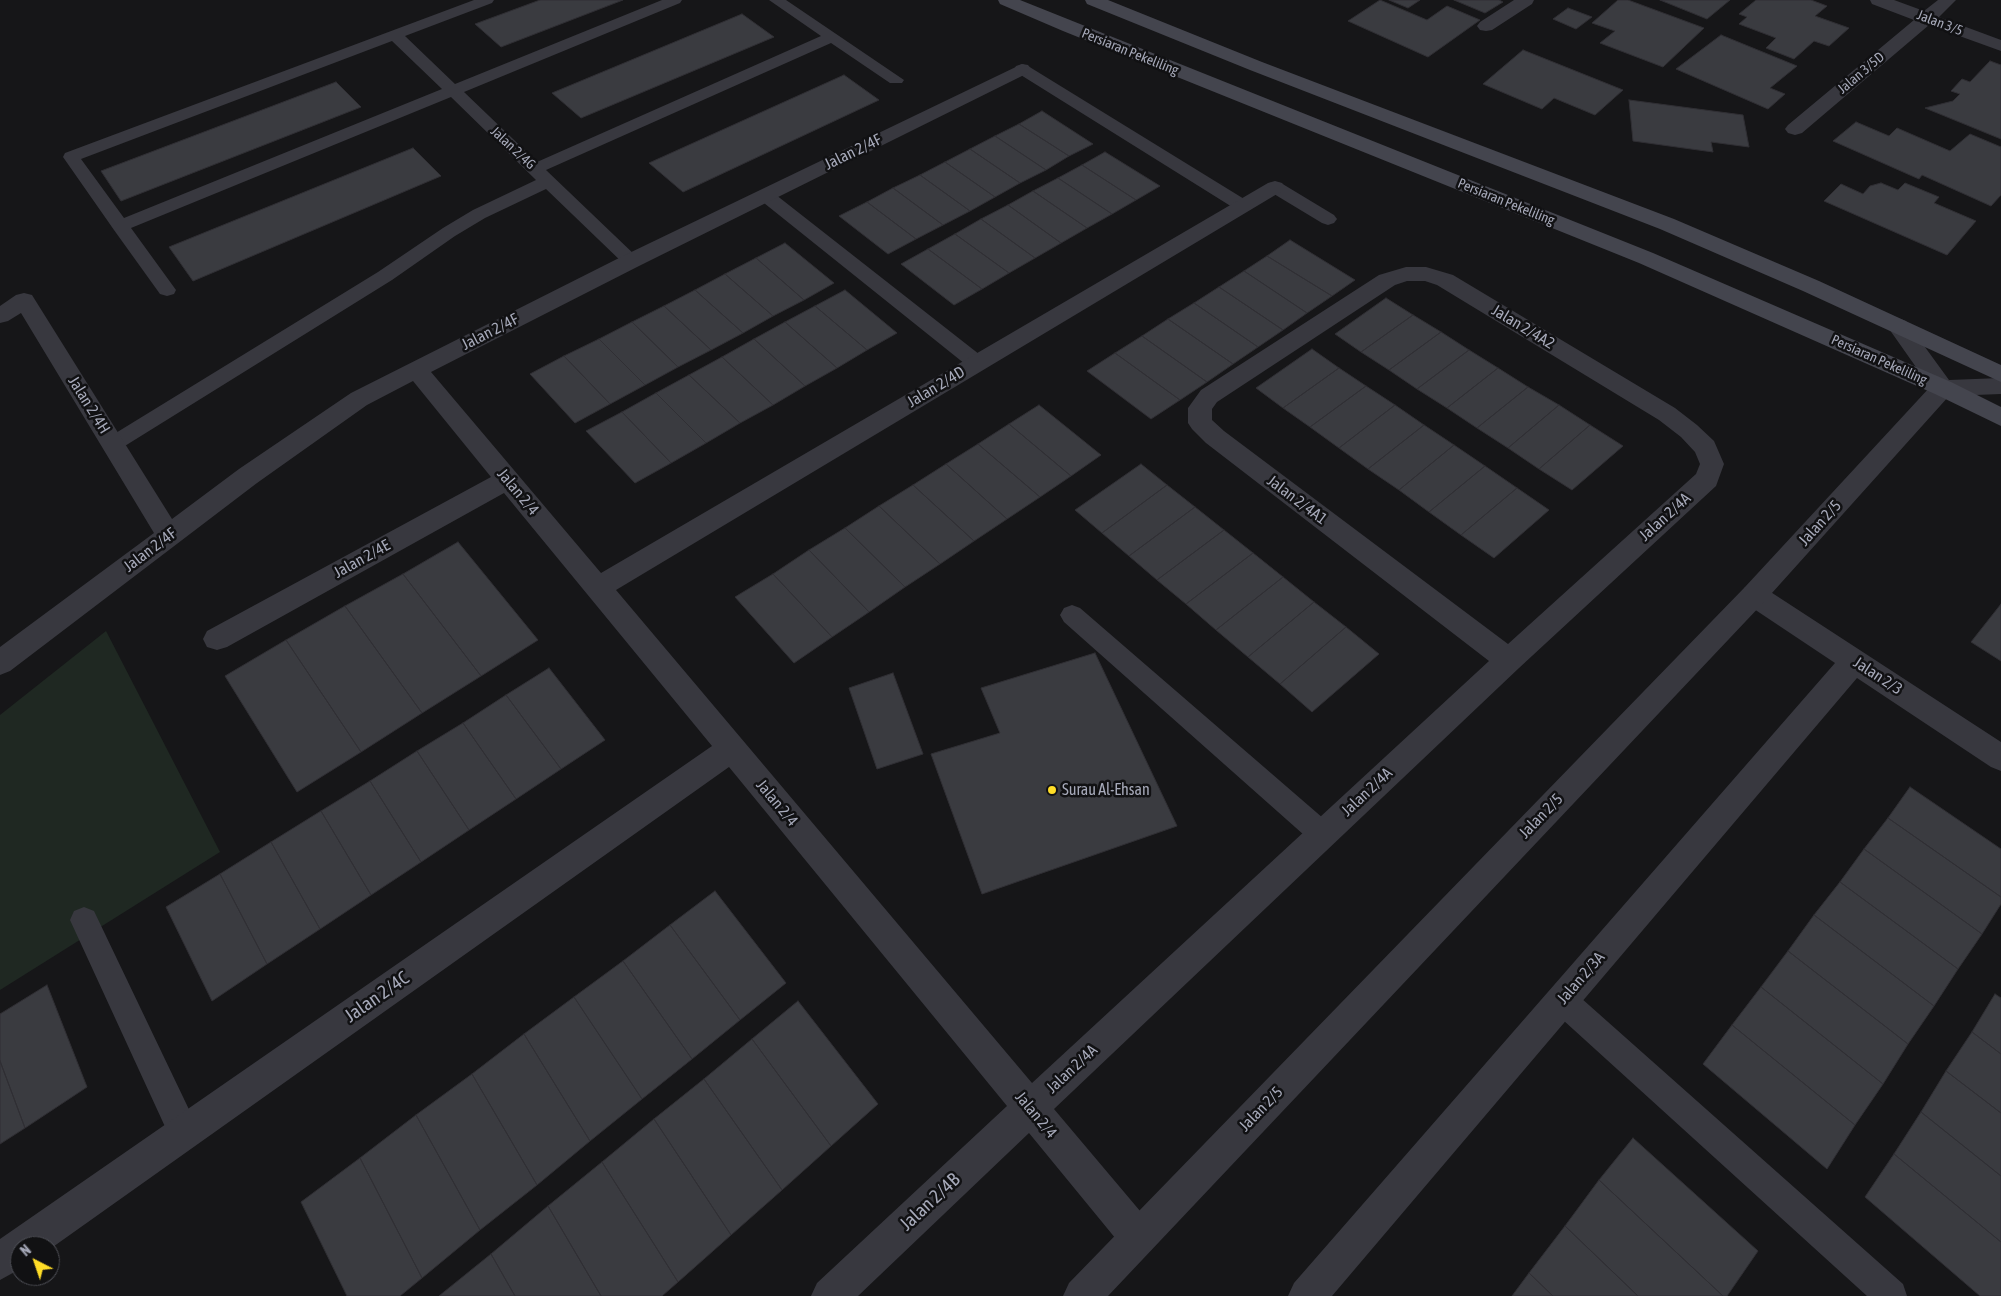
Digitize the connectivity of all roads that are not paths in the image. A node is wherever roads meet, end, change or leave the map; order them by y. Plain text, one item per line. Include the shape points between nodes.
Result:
1 (487, 0) edge
2 (675, 0) edge
3 (776, 0) edge
4 (1006, 0) edge
5 (1526, 0) edge
6 (1878, 0) edge
7 (1948, 0) edge
8 (1098, 1) edge
9 (1927, 18) junction
10 (1486, 26) dead end
11 (395, 35) junction
12 (832, 38) junction
13 (2001, 46) edge
14 (1022, 69) joint
15 (896, 80) dead end
16 (452, 90) junction
17 (1795, 129) dead end
18 (542, 175) junction
19 (1275, 187) joint
20 (765, 195) junction
21 (1243, 206) junction
22 (1328, 219) dead end
23 (120, 226) junction
24 (631, 260) junction
25 (167, 290) dead end
26 (0, 316) edge
27 (1898, 326) junction
28 (1302, 335) joint
29 (977, 363) junction
30 (416, 369) junction
31 (2001, 374) edge
32 (2001, 386) edge
33 (1943, 388) junction
34 (2001, 417) edge
35 (113, 444) junction
36 (508, 479) junction
37 (1707, 479) joint
38 (169, 536) junction
39 (598, 588) junction
40 (1754, 596) junction
41 (1072, 615) dead end
42 (217, 639) dead end
43 (1509, 660) junction
44 (1854, 661) junction
45 (0, 663) edge
46 (732, 748) junction
47 (2001, 758) edge
48 (1322, 834) junction
49 (84, 920) dead end
50 (1562, 1000) junction
51 (1030, 1108) junction
52 (184, 1132) junction
53 (37, 1236) edge
54 (1138, 1237) junction
55 (830, 1296) edge
56 (1082, 1296) edge
57 (1307, 1296) edge
58 (1891, 1296) edge

1 - 11 lane
2 - 16 lane
3 - 12 lane
4 - 33 main road, Persiaran Pekeliling via 1646,258
5 - 10 street
6 - 9 street, Jalan 3/5
7 - 9 street, Jalan 3/5D
8 - 27 main road via 1256,66 1667,224
9 - 13 street, Jalan 3/5
9 - 17 street, Jalan 3/5D
11 - 16 lane, Jalan 2/4G
11 - 23 lane via 71,157
12 - 15 lane
12 - 18 lane
14 - 20 street, Jalan 2/4F
14 - 21 lane
16 - 18 lane, Jalan 2/4G
16 - 23 lane
18 - 24 lane, Jalan 2/4G
18 - 35 lane
19 - 21 street, Jalan 2/4D
19 - 22 lane
20 - 24 street, Jalan 2/4F
20 - 29 lane
21 - 29 street, Jalan 2/4D
23 - 25 lane
24 - 30 street, Jalan 2/4F
26 - 35 street, Jalan 2/4H via 24,300
27 - 31 main road
27 - 33 street
28 - 37 street, Jalan 2/4A2 via 1387,280 1406,274 1426,274 1445,280 1690,431 1705,447 1712,464
28 - 43 street, Jalan 2/4A1 via 1210,396 1200,408 1200,423
29 - 39 street, Jalan 2/4D
30 - 36 street, Jalan 2/4
30 - 38 street, Jalan 2/4F via 330,418
32 - 33 street
33 - 34 main road, Persiaran Pekeliling
33 - 40 street, Jalan 2/5
35 - 38 street, Jalan 2/4H
36 - 39 street, Jalan 2/4
36 - 42 street, Jalan 2/4E
37 - 43 street, Jalan 2/4A
38 - 45 street, Jalan 2/4F
39 - 46 street, Jalan 2/4
40 - 44 street, Jalan 2/3
40 - 54 street, Jalan 2/5
41 - 48 lane
43 - 48 street, Jalan 2/4A
44 - 47 street, Jalan 2/3
44 - 50 street, Jalan 2/3A
46 - 51 street, Jalan 2/4
46 - 52 street, Jalan 2/4C
48 - 51 street, Jalan 2/4A
49 - 52 lane
50 - 57 street, Jalan 2/3A
50 - 58 lane
51 - 54 street, Jalan 2/4
51 - 55 street, Jalan 2/4B
52 - 53 street, Jalan 2/4C
54 - 56 street, Jalan 2/5

